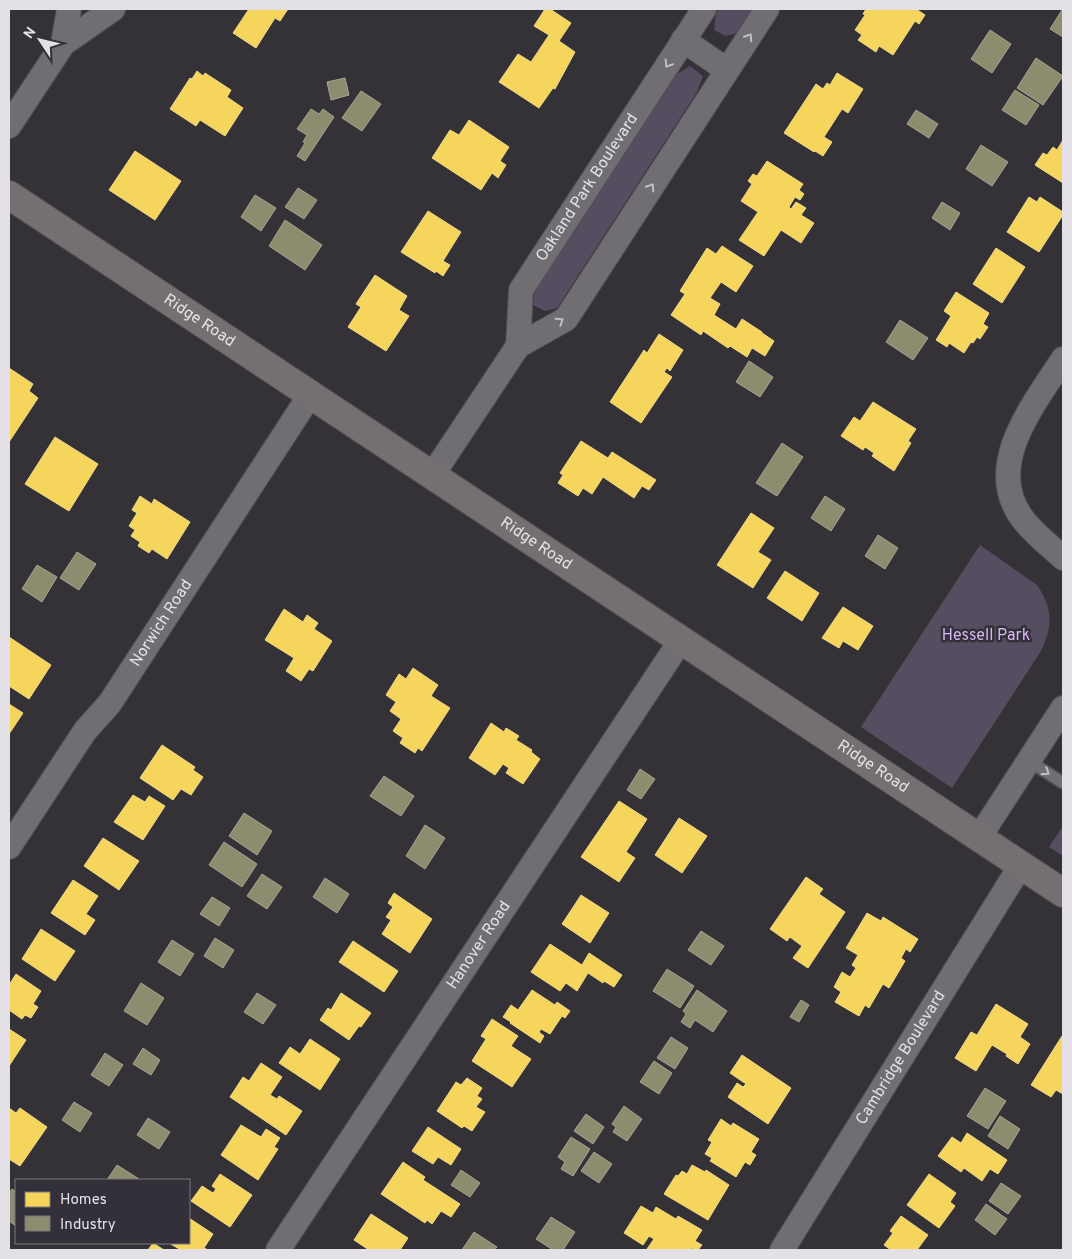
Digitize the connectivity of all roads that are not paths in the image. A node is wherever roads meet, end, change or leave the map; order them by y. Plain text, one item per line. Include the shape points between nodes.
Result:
1 (69, 9) edge
2 (113, 9) edge
3 (704, 9) edge
4 (767, 9) edge
5 (683, 40) junction
6 (63, 44) junction
7 (727, 70) junction
8 (9, 126) edge
9 (9, 194) edge
10 (518, 346) junction
11 (1063, 359) edge
12 (310, 395) junction
13 (433, 474) junction
14 (1063, 558) edge
15 (681, 640) junction
16 (1063, 708) edge
17 (1029, 761) junction
18 (1063, 783) edge
19 (980, 836) junction
20 (9, 847) edge
21 (1022, 865) junction
22 (1063, 893) edge
23 (278, 1250) edge
24 (782, 1250) edge

1 - 6 street
2 - 6 street
3 - 5 street, Oakland Park Boulevard
7 -> 4 street
5 - 7 street
5 -> 10 street, Oakland Park Boulevard via 521,290
6 - 8 street
10 -> 7 street via 566,319
9 - 12 street, Ridge Road
10 - 13 street
11 - 14 street via 1014,441 1008,476 1014,504 1022,518
12 - 13 street, Ridge Road
12 - 20 street, Norwich Road via 110,703 85,731
13 - 15 street, Ridge Road
15 - 19 street, Ridge Road
15 - 23 street, Hanover Road
16 - 17 street
17 -> 18 lane
17 - 19 street
19 - 21 street, Ridge Road
21 - 22 street, Ridge Road
21 - 24 street, Cambridge Boulevard

